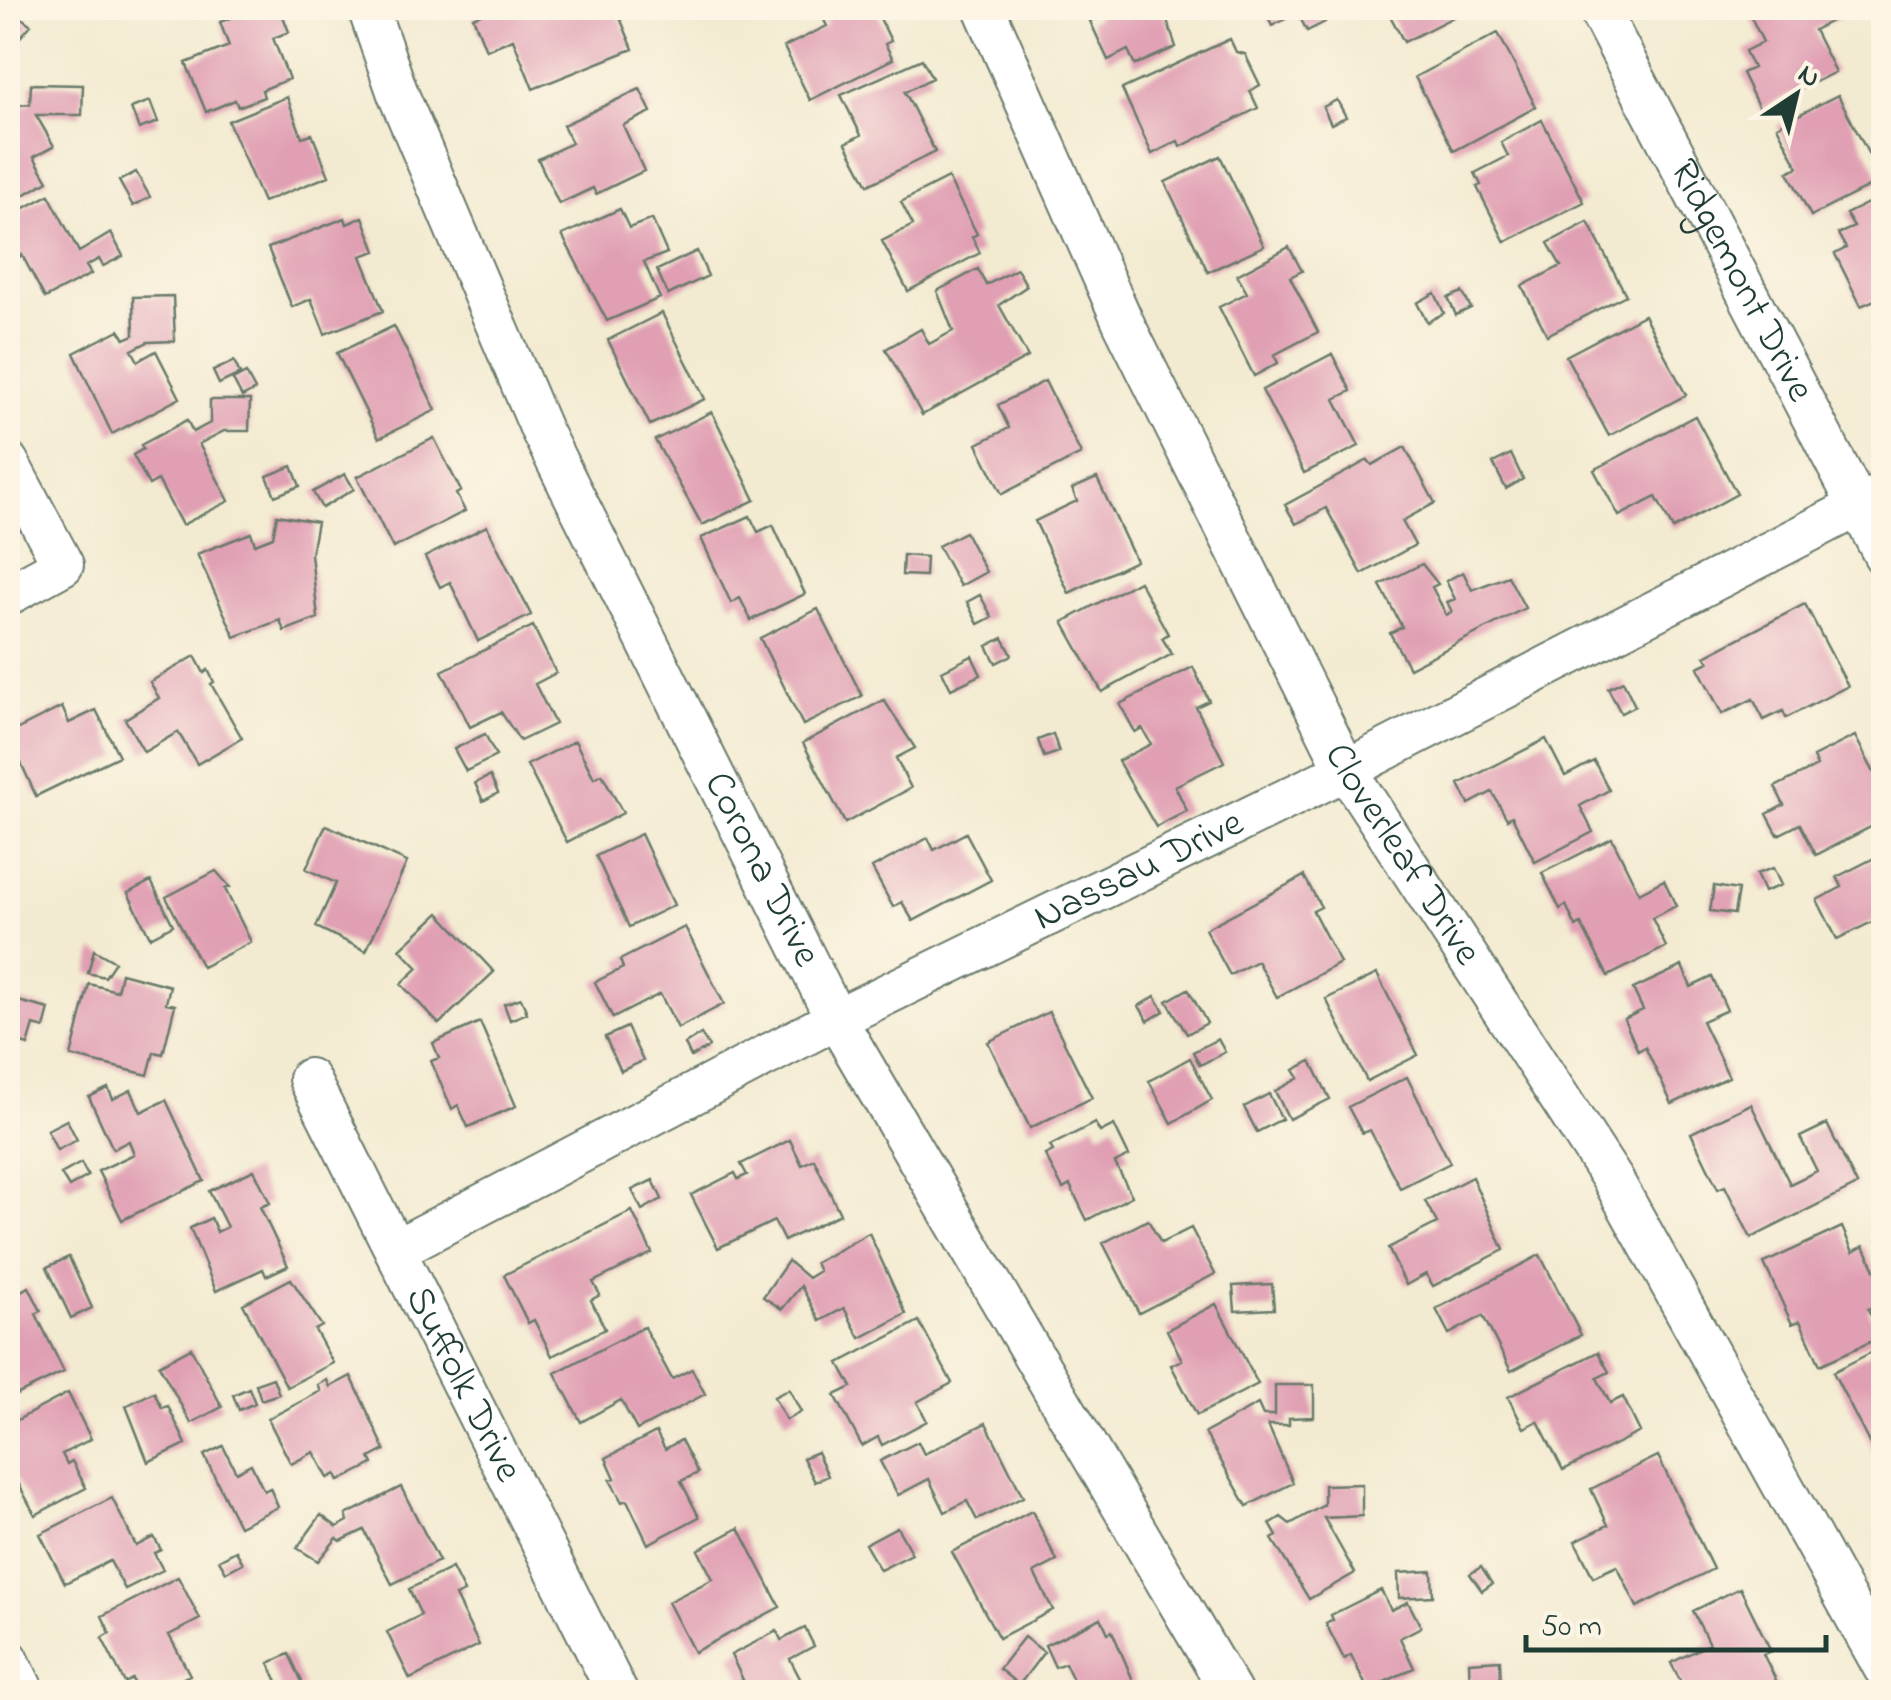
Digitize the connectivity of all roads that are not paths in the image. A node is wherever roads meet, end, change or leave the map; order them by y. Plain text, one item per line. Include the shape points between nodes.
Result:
1 (368, 8) edge
2 (984, 8) edge
3 (1598, 8) edge
4 (8, 462) edge
5 (1870, 500) edge
6 (1884, 555) edge
7 (8, 594) edge
8 (1346, 770) junction
9 (836, 1019) junction
10 (309, 1079) dead end
11 (395, 1250) junction
12 (8, 1659) edge
13 (1884, 1668) edge
14 (24, 1692) edge
15 (617, 1692) edge
16 (1231, 1692) edge

1 - 9 street, Corona Drive via 541,430
2 - 8 street, Cloverleaf Drive via 1123,322
3 - 5 street, Ridgemont Drive
4 - 7 street via 63,565
5 - 6 street, Ridgemont Drive
5 - 8 street, Nassau Drive
8 - 9 street, Nassau Drive
8 - 13 street, Cloverleaf Drive via 1613,1180
9 - 11 street, Nassau Drive
9 - 16 street, Corona Drive
10 - 11 street, Suffolk Drive
11 - 15 street, Suffolk Drive
12 - 14 street

